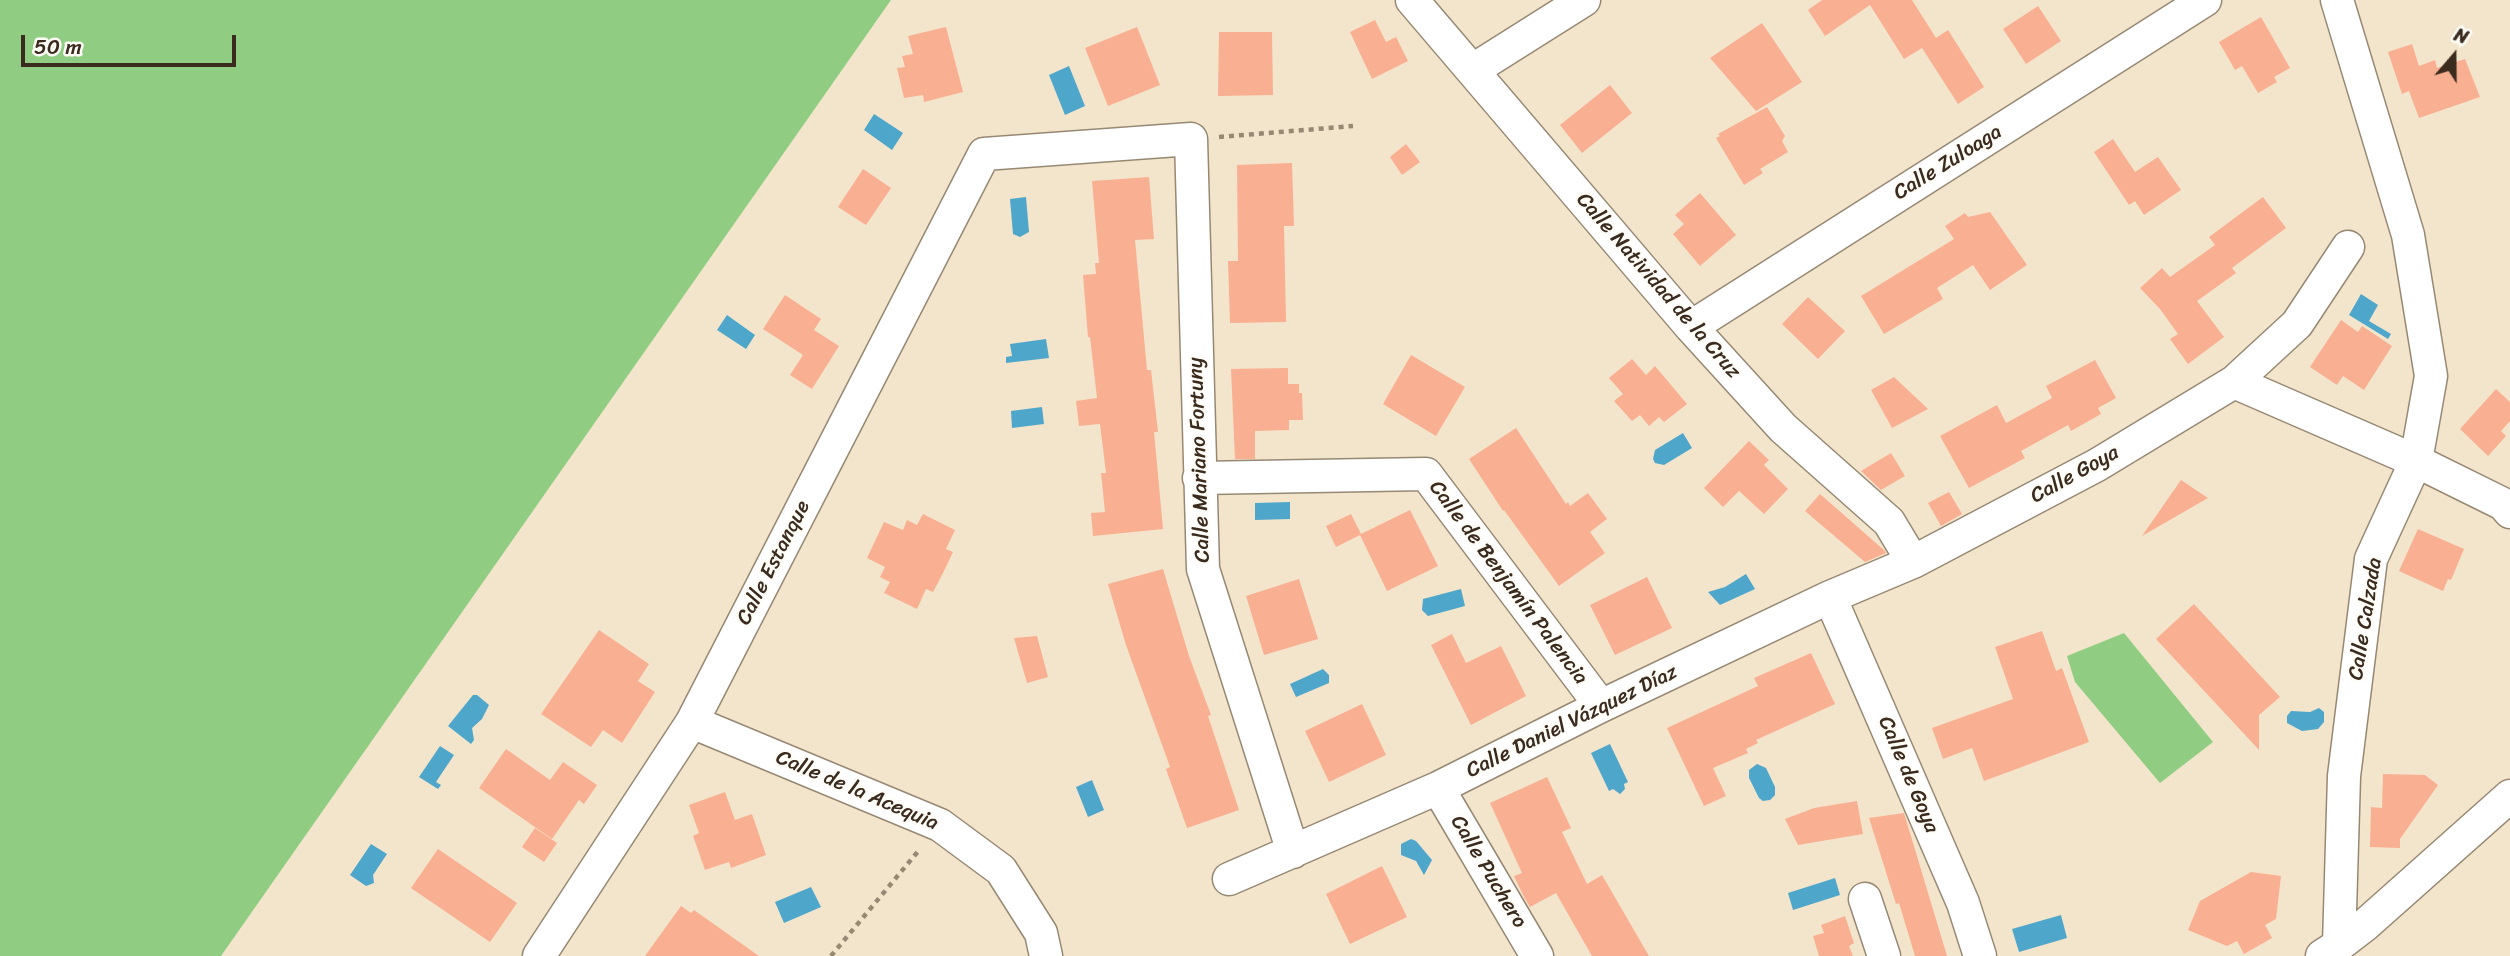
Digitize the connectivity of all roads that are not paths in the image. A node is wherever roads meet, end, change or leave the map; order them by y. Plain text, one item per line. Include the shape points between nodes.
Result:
1 (1412, 0) edge
2 (1584, 0) edge
3 (2205, 0) edge
4 (2337, 0) edge
5 (1473, 70) junction
6 (1191, 139) joint
7 (2348, 247) dead end
8 (1691, 327) junction
9 (2234, 382) junction
10 (2416, 461) junction
11 (1199, 478) junction
12 (2510, 512) edge
13 (1913, 562) junction
14 (1830, 597) junction
15 (1601, 706) junction
16 (692, 722) junction
17 (1438, 788) junction
18 (2510, 796) edge
19 (1293, 852) junction
20 (1229, 879) dead end
21 (1865, 899) dead end
22 (2330, 951) edge
23 (539, 956) edge
24 (1046, 956) edge
25 (1537, 956) edge
26 (1884, 956) edge
27 (1980, 956) edge

1 - 5 street, Calle Natividad de la Cruz
2 - 5 street
3 - 8 street, Calle Zuloaga
4 - 10 street, Calle Calzada via 2410,248 2431,376
5 - 8 street, Calle Natividad de la Cruz
6 - 11 street, Calle Mariano Fortuny
6 - 16 street, Calle Estanque via 984,154
7 - 9 street, Calle Goya via 2297,324
8 - 13 street, Calle Natividad de la Cruz via 1783,428 1889,522
9 - 10 street
9 - 13 street, Calle Goya via 2097,465
10 - 12 street via 2503,504
10 - 22 street, Calle Calzada via 2371,559 2344,776
11 - 15 street, Calle de Benjamín Palencia via 1426,474
11 - 19 street, Calle Mariano Fortuny via 1203,569
13 - 14 street, Calle Daniel Vázquez Díaz
14 - 15 street, Calle Daniel Vázquez Díaz
14 - 27 street, Calle de Goya via 1963,903
15 - 17 street, Calle Daniel Vázquez Díaz
16 - 23 street, Calle Estanque
16 - 24 street, Calle de la Acequia via 940,825 1002,870 1041,933
17 - 19 street, Calle Daniel Vázquez Díaz
17 - 25 street, Calle Puchero
18 - 22 street
19 - 20 street, Calle Daniel Vázquez Díaz
21 - 26 street

